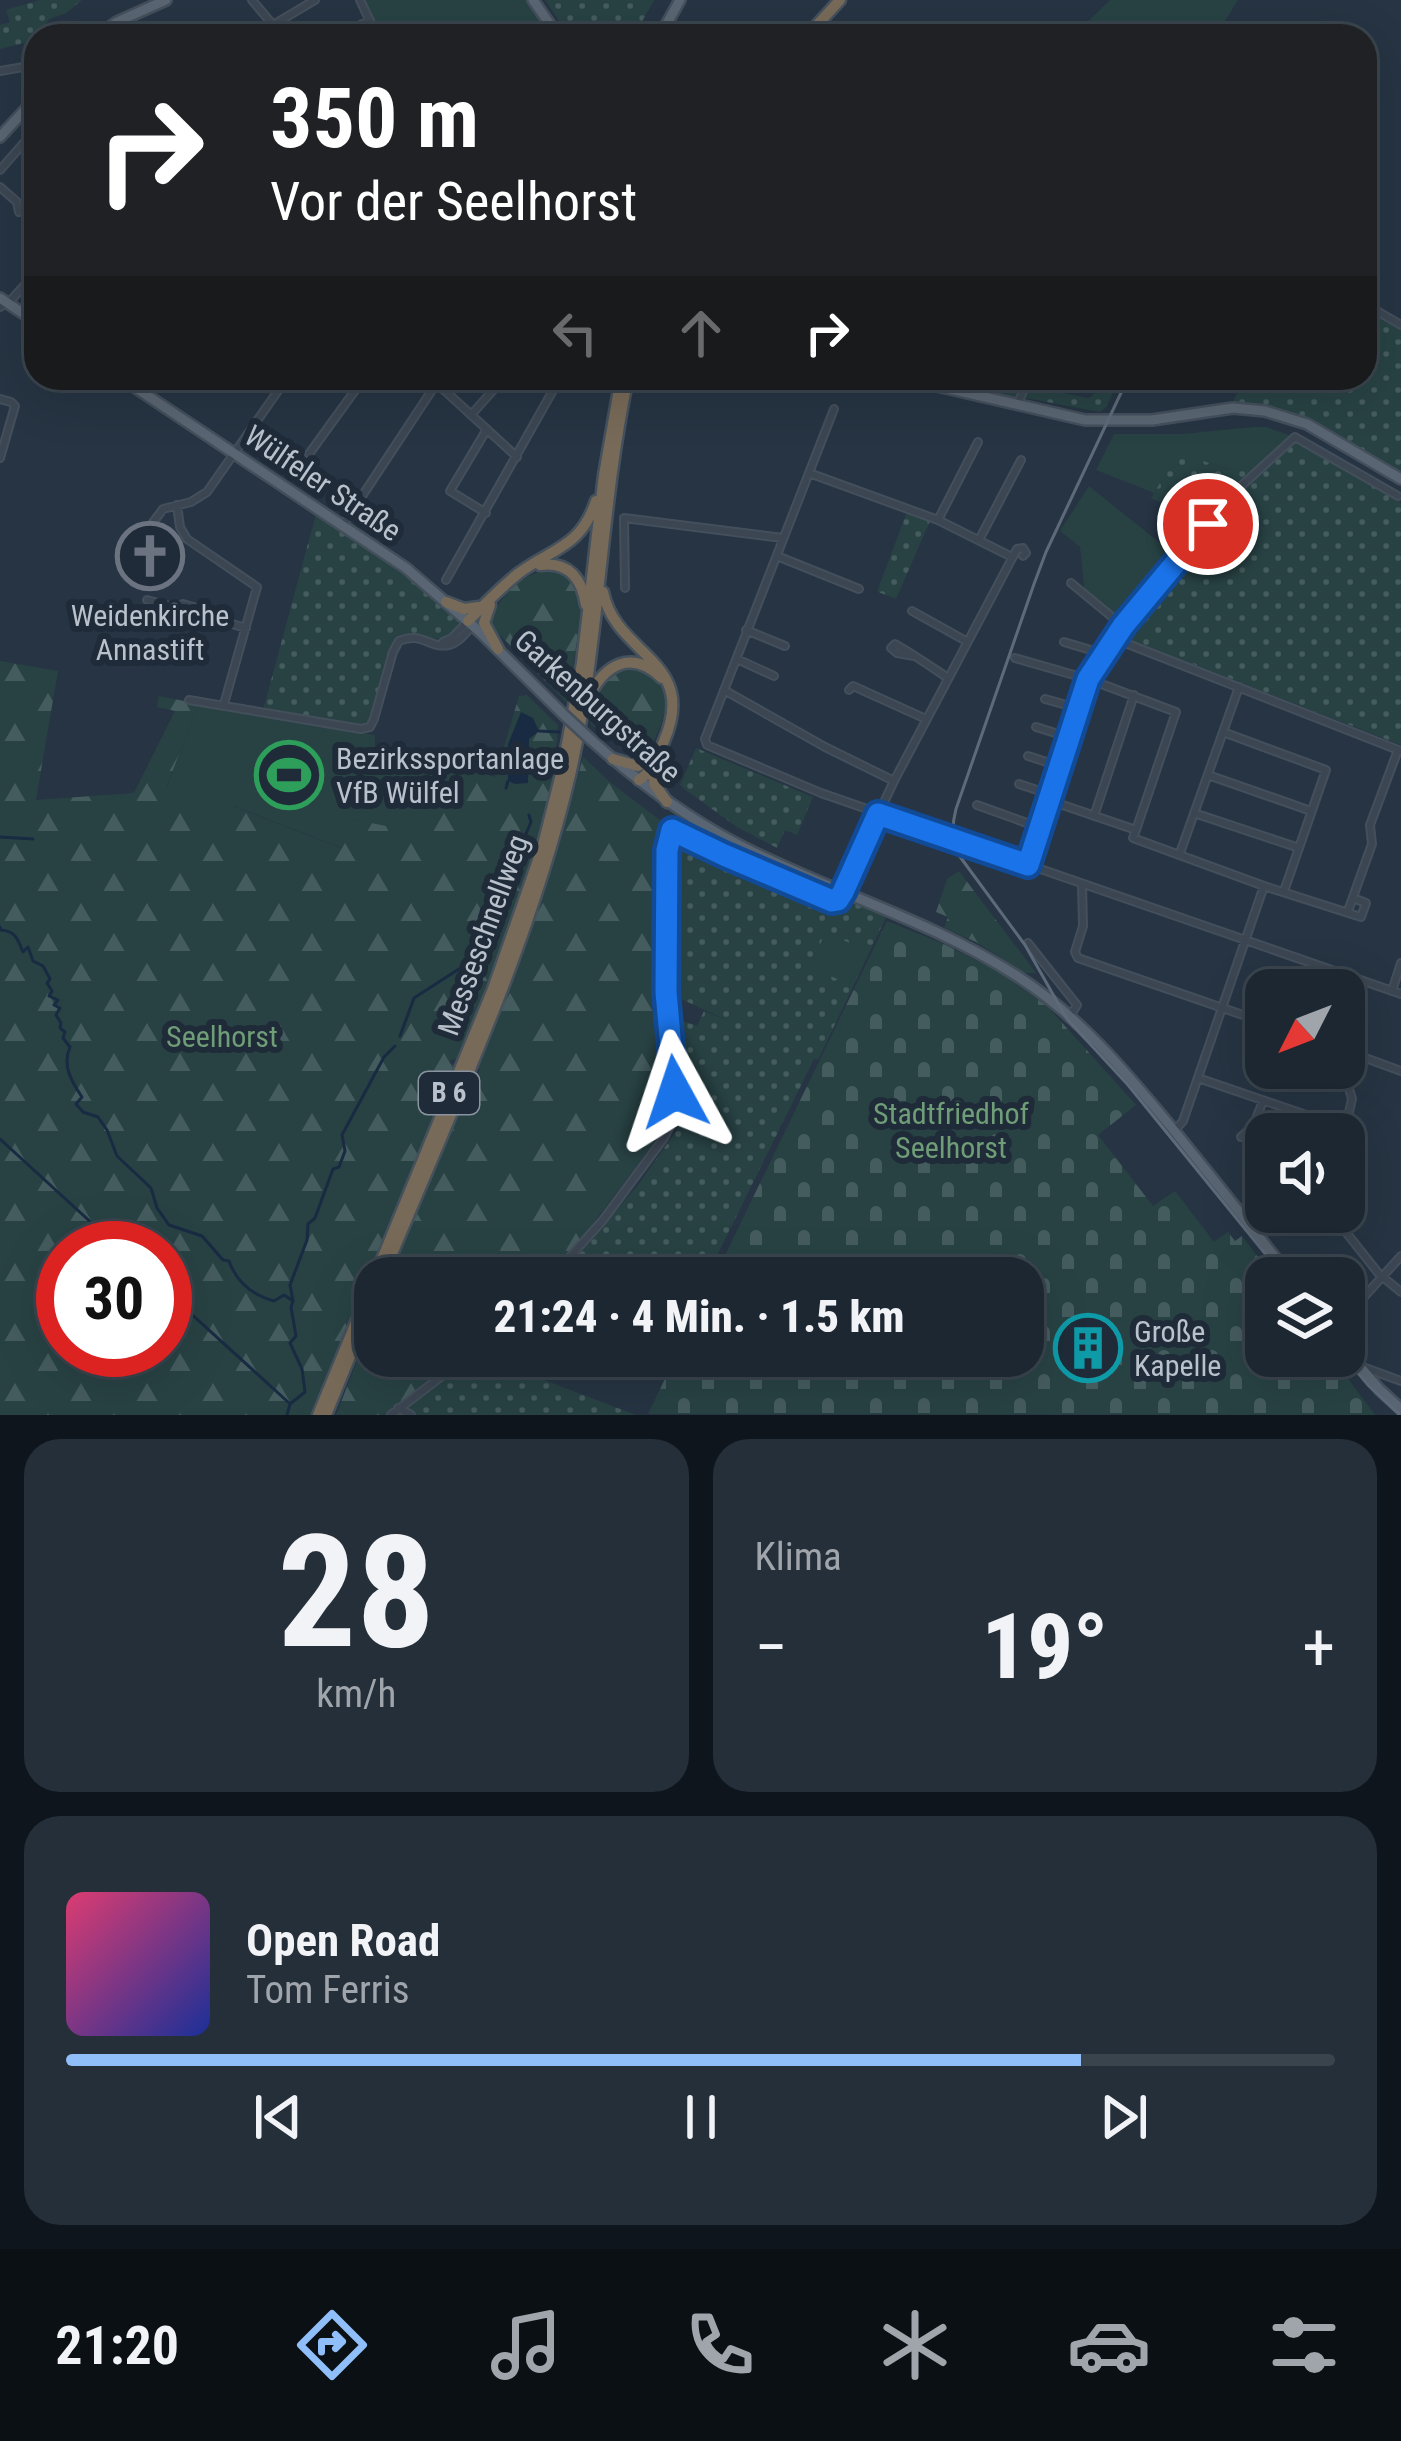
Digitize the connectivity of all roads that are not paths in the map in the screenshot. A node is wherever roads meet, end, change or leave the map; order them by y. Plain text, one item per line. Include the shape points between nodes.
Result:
1 (166, 0) edge
2 (252, 0) edge
3 (315, 0) edge
4 (360, 0) edge
5 (830, 0) edge
6 (840, 0) edge
7 (142, 4) edge
8 (370, 20) junction
9 (114, 24) edge
10 (272, 24) edge
11 (275, 24) edge
12 (362, 24) edge
13 (372, 24) edge
14 (809, 24) edge
15 (818, 24) edge
16 (24, 111) edge
17 (0, 137) edge
18 (24, 143) edge
19 (21, 146) junction
20 (24, 149) edge
21 (0, 170) edge
22 (0, 187) edge
23 (19, 212) dead end
24 (140, 390) edge
25 (277, 390) edge
26 (355, 390) edge
27 (430, 390) edge
28 (446, 390) edge
29 (493, 390) edge
30 (554, 390) edge
31 (622, 390) edge
32 (624, 390) edge
33 (630, 390) edge
34 (951, 390) edge
35 (1024, 390) edge
36 (0, 399) edge
37 (623, 401) junction
38 (1017, 406) junction
39 (834, 410) dead end
40 (471, 415) junction
41 (487, 429) junction
42 (978, 442) dead end
43 (233, 452) junction
44 (309, 454) dead end
45 (518, 457) junction
46 (0, 458) edge
47 (1022, 460) dead end
48 (809, 473) junction
49 (604, 475) junction
50 (1401, 479) edge
51 (1398, 496) dead end
52 (177, 505) junction
53 (486, 512) junction
54 (938, 520) junction
55 (343, 525) junction
56 (783, 538) junction
57 (979, 540) junction
58 (137, 544) dead end
59 (777, 556) junction
60 (600, 577) junction
61 (446, 580) dead end
62 (1070, 584) dead end
63 (625, 587) dead end
64 (860, 589) dead end
65 (436, 592) joint
66 (147, 600) dead end
67 (446, 602) junction
68 (489, 604) junction
69 (912, 611) dead end
70 (588, 620) junction
71 (471, 623) junction
72 (1123, 626) junction
73 (246, 628) junction
74 (746, 630) junction
75 (1115, 639) junction
76 (966, 641) junction
77 (1064, 642) dead end
78 (785, 646) dead end
79 (498, 650) junction
80 (1104, 654) junction
81 (914, 656) dead end
82 (1016, 658) dead end
83 (737, 659) junction
84 (855, 674) dead end
85 (774, 676) dead end
86 (947, 678) junction
87 (1088, 679) junction
88 (1239, 687) junction
89 (724, 690) junction
90 (1134, 695) junction
91 (1045, 699) dead end
92 (189, 700) dead end
93 (224, 704) junction
94 (584, 706) junction
95 (1077, 708) junction
96 (926, 719) junction
97 (1036, 727) dead end
98 (1222, 732) junction
99 (1068, 737) junction
100 (1400, 750) edge
101 (1028, 756) dead end
102 (613, 759) junction
103 (651, 764) junction
104 (1059, 766) junction
105 (1208, 775) junction
106 (639, 780) junction
107 (894, 781) junction
108 (1019, 784) dead end
109 (1048, 797) junction
110 (667, 802) junction
111 (977, 805) dead end
112 (1311, 811) junction
113 (1194, 813) junction
114 (878, 814) junction
115 (1094, 816) junction
116 (1038, 827) junction
117 (1136, 830) junction
118 (1299, 848) junction
119 (1180, 855) junction
120 (1028, 865) junction
121 (1082, 884) junction
122 (1264, 886) junction
123 (1284, 891) junction
124 (843, 892) junction
125 (1353, 898) junction
126 (1348, 912) junction
127 (1246, 940) junction
128 (1028, 943) dead end
129 (1401, 963) edge
130 (1327, 969) edge
131 (1365, 982) edge
132 (1396, 993) edge
133 (1222, 1008) junction
134 (1070, 1016) junction
135 (1245, 1016) edge
136 (1365, 1058) edge
137 (1401, 1070) edge
138 (1198, 1078) junction
139 (1262, 1101) junction
140 (1300, 1113) edge
141 (1174, 1131) junction
142 (1241, 1137) dead end
143 (1245, 1218) edge
144 (1257, 1233) edge
145 (1347, 1233) edge
146 (1401, 1256) edge
147 (391, 1257) edge
148 (573, 1257) edge
149 (1275, 1257) edge
150 (1382, 1277) junction
151 (1401, 1292) edge
152 (1365, 1296) edge
153 (354, 1343) edge
154 (1365, 1368) edge
155 (1365, 1374) edge
156 (440, 1377) edge
157 (1401, 1382) edge
158 (1381, 1391) junction
159 (1401, 1409) edge
160 (394, 1412) edge
161 (322, 1415) edge
162 (411, 1415) edge

1 - 7 main road
2 - 10 street
3 - 11 street
4 - 8 street
5 - 14 highway
6 - 15 highway
7 - 9 main road
8 - 12 street
8 - 13 street
16 - 17 main road
18 - 19 street
19 - 20 street
19 - 21 street
22 - 23 street
24 - 43 main road, Wülfeler Straße
25 - 43 street
26 - 44 street
27 - 55 street
28 - 40 street
29 - 40 street
30 - 45 street
31 - 49 highway, Messeschnellweg / B 6
32 - 37 highway, Messeschnellweg / B 6
33 - 37 highway
34 - 38 main road
35 - 38 street
36 - 46 street via 15,406
37 - 60 highway, Messeschnellweg / B 6
38 - 50 main road via 1120,422 1265,410 1307,424
39 - 48 street
40 - 41 street
41 - 45 street
41 - 53 street via 450,491
42 - 54 street
43 - 52 street via 202,497
43 - 55 main road, Wülfeler Straße
45 - 53 street
47 - 57 street
48 - 54 street
48 - 56 street
49 - 68 highway via 581,532
49 - 70 highway, Messeschnellweg / B 6
51 - 72 street via 1295,437 1239,488
52 - 58 street via 158,512
52 - 73 street via 187,539 257,586
53 - 61 street
54 - 57 street
55 - 65 main road, Wülfeler Straße
56 - 59 street
56 - 63 street via 624,518
57 - 76 street via 1012,557
59 - 64 street
59 - 74 street
60 - 94 highway, Messeschnellweg / B 6
60 - 103 highway via 610,616 672,692 670,725
62 - 72 street
65 - 67 main road, Garkenburgstraße
66 - 73 street
67 - 68 highway via 470,610
67 - 71 main road, Garkenburgstraße
68 - 70 highway via 532,568 555,564 578,579
68 - 71 highway
68 - 79 highway via 484,623
69 - 76 street
70 - 161 highway, Messeschnellweg / B 6 via 563,766 527,896
71 - 79 main road, Garkenburgstraße
71 - 93 street via 453,644 408,637 395,645 370,727
72 - 75 street
73 - 93 street
74 - 78 street
74 - 83 street
75 - 80 street
75 - 88 street
76 - 86 street
77 - 80 street
79 - 102 main road, Garkenburgstraße, bridge
80 - 87 street
81 - 86 street
82 - 87 street
83 - 85 street
83 - 89 street
84 - 96 street via 851,688
86 - 96 street
87 - 90 street
87 - 95 street
88 - 98 street
88 - 100 street
89 - 107 street
89 - 114 street via 705,742
90 - 115 street
90 - 117 street via 1176,712
91 - 95 street
92 - 93 street
94 - 103 highway via 612,668 635,663 658,674 670,709
94 - 147 highway, Messeschnellweg / B 6 via 534,899
95 - 99 street
96 - 107 street
97 - 99 street
98 - 105 street
98 - 112 street via 1326,770
99 - 104 street
100 - 125 street
101 - 104 street
102 - 103 highway
102 - 106 main road, Garkenburgstraße
103 - 106 highway
103 - 110 highway
104 - 109 street
105 - 112 street
105 - 113 street
106 - 110 main road, Garkenburgstraße
107 - 114 street
108 - 109 street
109 - 115 street
109 - 116 street
110 - 124 main road, Garkenburgstraße
111 - 116 street
112 - 118 street
113 - 118 street
113 - 119 street
114 - 120 street
114 - 124 street
115 - 117 street
116 - 120 street
117 - 119 street via 1132,838
118 - 123 street
119 - 122 street
120 - 121 street
121 - 127 street
121 - 133 street via 1075,955
122 - 123 street
122 - 127 street
123 - 126 street
124 - 134 main road, Garkenburgstraße via 989,959
124 - 148 street via 832,901 670,832 673,1120
125 - 126 street
125 - 126 street via 1366,903 1361,917
127 - 130 street
127 - 133 street
128 - 134 street via 1077,1005
129 - 132 street
131 - 132 street
133 - 135 street
133 - 138 street
134 - 141 main road, Garkenburgstraße
136 - 137 street
138 - 139 street
138 - 141 street
139 - 140 street
139 - 142 street
141 - 143 main road, Garkenburgstraße
144 - 149 main road, Garkenburgstraße
145 - 150 street
146 - 150 street
150 - 151 street
150 - 152 street
153 - 161 highway, Messeschnellweg / B 6
154 - 157 street
155 - 158 main road
156 - 160 street
157 - 158 street via 1390,1379
158 - 159 main road
160 - 162 street

